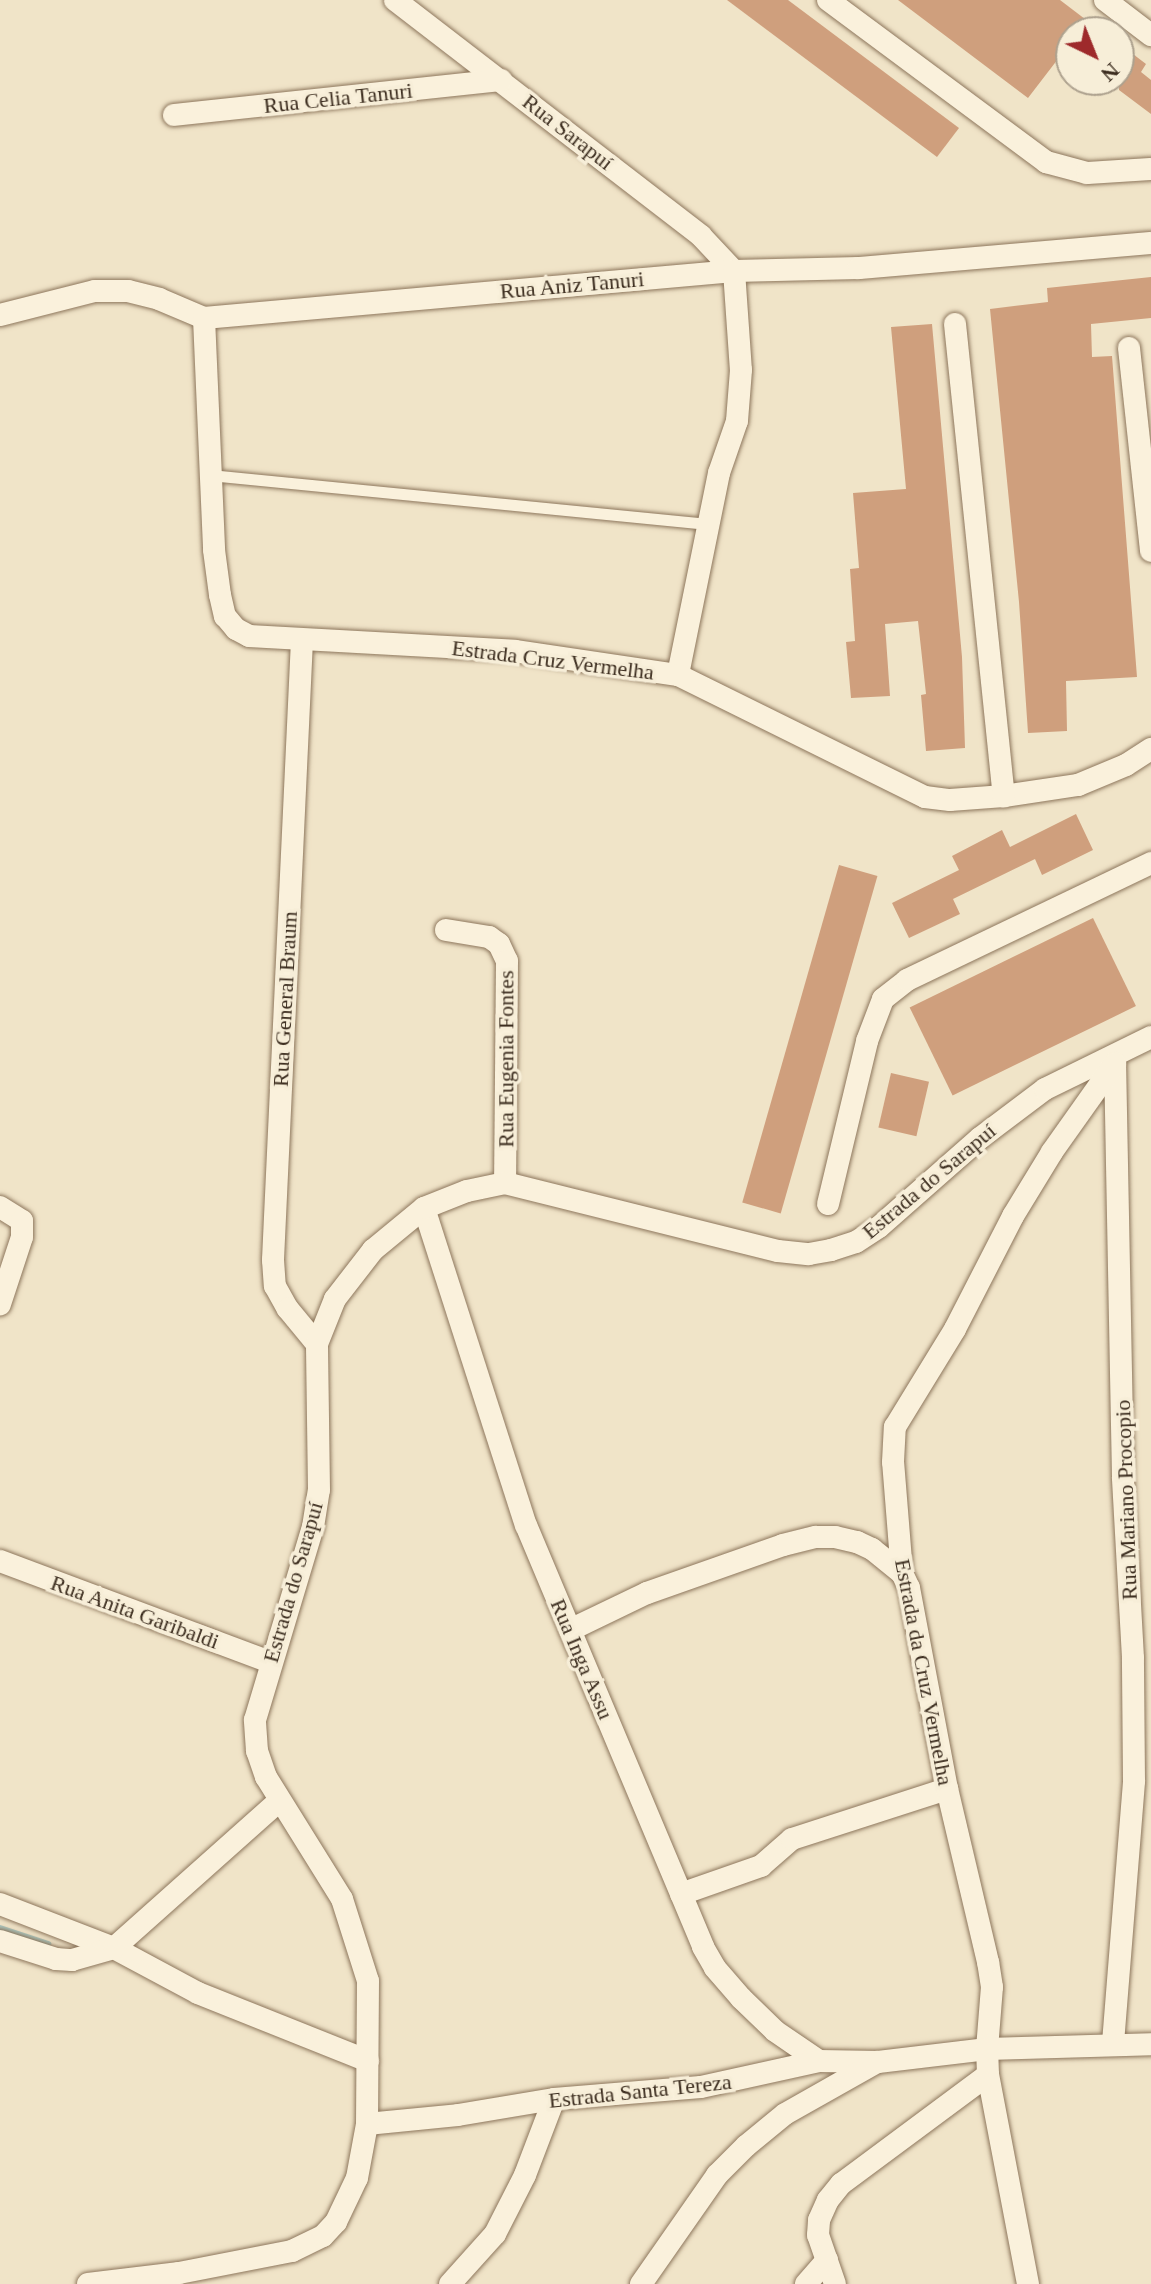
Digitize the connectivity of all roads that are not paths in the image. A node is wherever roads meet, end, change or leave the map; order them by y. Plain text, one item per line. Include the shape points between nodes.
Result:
1 (395, 0) edge
2 (828, 0) edge
3 (1105, 0) edge
4 (1151, 35) edge
5 (501, 80) junction
6 (174, 115) dead end
7 (1151, 169) edge
8 (1151, 243) edge
9 (734, 271) junction
10 (0, 315) edge
11 (204, 318) junction
12 (955, 324) dead end
13 (1129, 348) dead end
14 (210, 475) junction
15 (708, 524) junction
16 (1151, 551) edge
17 (302, 640) junction
18 (678, 675) junction
19 (1151, 749) edge
20 (1004, 796) junction
21 (1151, 863) edge
22 (446, 930) dead end
23 (1151, 1037) edge
24 (1116, 1058) junction
25 (505, 1183) junction
26 (828, 1204) dead end
27 (0, 1207) edge
28 (424, 1208) junction
29 (0, 1304) edge
30 (317, 1344) junction
31 (0, 1561) edge
32 (902, 1573) junction
33 (570, 1630) junction
34 (270, 1662) junction
35 (947, 1789) junction
36 (279, 1801) junction
37 (681, 1894) junction
38 (0, 1904) edge
39 (0, 1941) edge
40 (114, 1948) junction
41 (1113, 2043) junction
42 (1151, 2044) edge
43 (987, 2049) junction
44 (368, 2061) junction
45 (819, 2061) junction
46 (878, 2062) junction
47 (988, 2075) junction
48 (554, 2099) junction
49 (367, 2124) junction
50 (827, 2260) junction
51 (88, 2284) edge
52 (450, 2284) edge
53 (641, 2284) edge
54 (806, 2284) edge
55 (835, 2284) edge
56 (1028, 2284) edge

1 - 5 street, Rua Sarapuí
2 - 7 street via 1046,162 1087,173
3 - 4 street
5 - 6 street, Rua Celia Tanuri
5 - 9 street, Rua Sarapuí via 701,236
8 - 9 street, Rua Aniz Tanuri via 859,268
9 - 11 street, Rua Aniz Tanuri
9 - 15 street via 741,370 737,421
10 - 11 street, Rua Aniz Tanuri via 95,291 128,291
11 - 14 street, Estrada Cruz Vermelha
12 - 20 street
13 - 16 street
14 - 15 lane
14 - 17 street, Estrada Cruz Vermelha via 225,616 249,636
15 - 18 street
17 - 18 street, Estrada Cruz Vermelha via 515,651
17 - 30 street, Rua General Braum via 273,1260 275,1286
18 - 20 street, Estrada Cruz Vermelha via 925,797
19 - 20 street, Estrada Cruz Vermelha via 1078,785
21 - 26 street via 907,980 883,999 867,1041
22 - 25 street, Rua Eugenia Fontes via 489,937 507,961
23 - 24 street, Estrada do Sarapuí
24 - 25 street, Estrada do Sarapuí via 1045,1089 879,1227 831,1250 778,1251
24 - 32 street, Estrada da Cruz Vermelha via 1013,1216 955,1329 895,1427
24 - 41 street, Rua Mariano Procopio via 1134,1781
25 - 28 street, Estrada do Sarapuí
27 - 29 street via 22,1221 22,1237
28 - 30 street, Estrada do Sarapuí via 373,1250 347,1282
28 - 33 street, Rua Inga Assu via 526,1525
30 - 34 street, Estrada do Sarapuí via 319,1490 313,1527
31 - 34 street, Rua Anita Garibaldi
32 - 33 street via 857,1542 816,1537 647,1593
32 - 35 street, Estrada da Cruz Vermelha
33 - 37 street, Rua Inga Assu
34 - 36 street, Estrada do Sarapuí via 255,1720 257,1751
35 - 37 street via 792,1839 761,1866
35 - 43 street, Estrada da Cruz Vermelha via 992,1987
36 - 40 street
36 - 44 street, Estrada do Sarapuí via 342,1899 357,1939 368,1981
37 - 45 street, Rua Inga Assu via 715,1968 775,2031
38 - 40 street
39 - 40 street via 72,1960
40 - 44 street via 198,1993
41 - 42 street, Estrada Santa Tereza
41 - 43 street, Estrada Santa Tereza
43 - 46 street, Estrada Santa Tereza
43 - 47 street
44 - 49 street, Estrada do Sarapuí
45 - 46 street, Estrada Santa Tereza
45 - 48 street, Estrada Santa Tereza via 701,2087
46 - 53 street via 785,2114 746,2146 717,2175
47 - 50 street via 841,2184 819,2220
47 - 56 street
48 - 49 street, Estrada Santa Tereza
48 - 52 street via 495,2234
49 - 51 street, Estrada do Sarapuí via 357,2178 336,2222 323,2236 292,2251
50 - 54 street
50 - 55 street

